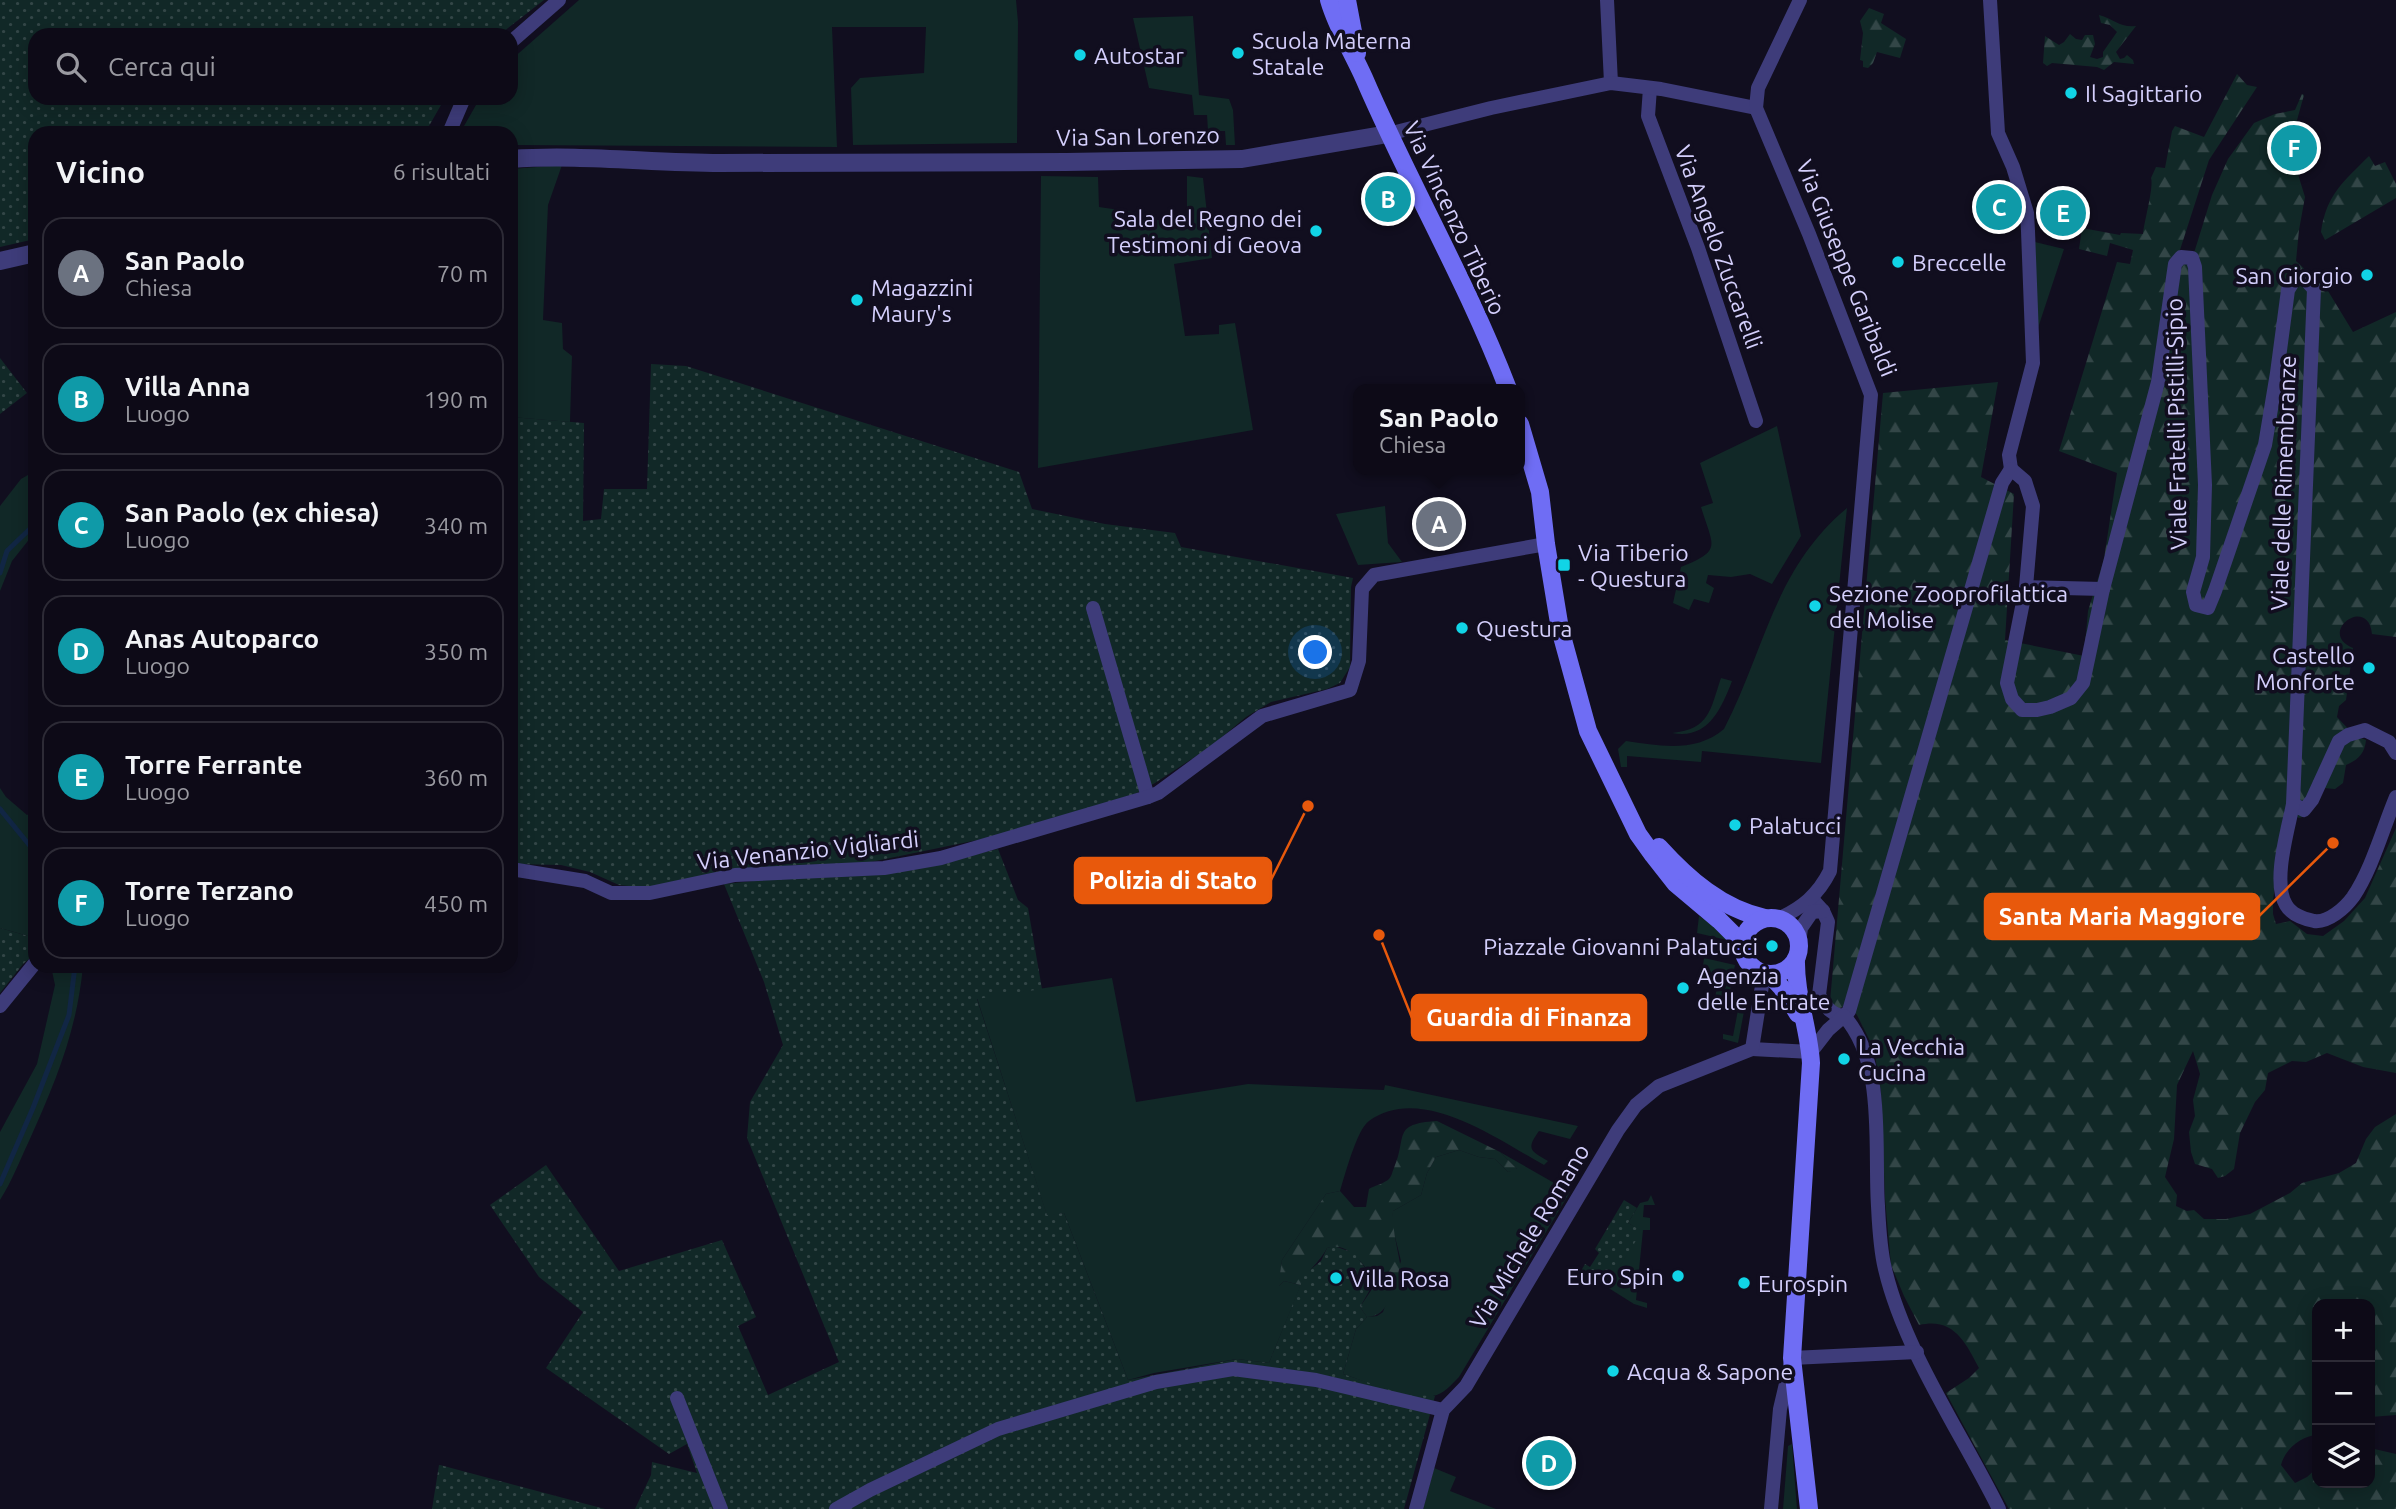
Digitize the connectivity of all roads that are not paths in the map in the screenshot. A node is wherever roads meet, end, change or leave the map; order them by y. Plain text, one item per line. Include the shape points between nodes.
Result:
1 (559, 0) edge
2 (1329, 0) edge
3 (1347, 0) edge
4 (1607, 0) edge
5 (1800, 0) edge
6 (1990, 0) edge
7 (518, 37) edge
8 (1359, 67) junction
9 (1611, 83) junction
10 (1650, 88) junction
11 (461, 105) edge
12 (1756, 108) junction
13 (452, 126) edge
14 (1388, 134) junction
15 (518, 159) edge
16 (28, 255) edge
17 (0, 261) edge
18 (2314, 289) joint
19 (1506, 384) edge
20 (1756, 421) dead end
21 (1525, 441) edge
22 (2011, 469) junction
23 (1545, 544) junction
24 (2025, 587) junction
25 (2104, 589) junction
26 (1093, 608) dead end
27 (2396, 752) edge
28 (1148, 797) junction
29 (2396, 797) edge
30 (2293, 804) junction
31 (1628, 809) junction
32 (518, 870) edge
33 (1812, 899) junction
34 (1823, 911) junction
35 (1771, 918) junction
36 (1743, 944) junction
37 (1798, 952) junction
38 (28, 972) edge
39 (1767, 974) junction
40 (0, 1006) edge
41 (1844, 1016) junction
42 (1803, 1023) junction
43 (1752, 1048) junction
44 (1811, 1052) junction
45 (1917, 1352) junction
46 (1792, 1358) junction
47 (677, 1398) dead end
48 (1443, 1410) junction
49 (720, 1509) edge
50 (836, 1509) edge
51 (1416, 1509) edge
52 (1771, 1509) edge
53 (1808, 1509) edge
54 (1999, 1509) edge

1 - 7 street
2 - 8 main road, Via Vincenzo Tiberio via 1343,40
3 - 8 main road, Via Vincenzo Tiberio
4 - 9 street
5 - 12 street via 1758,88
6 - 22 street via 1998,133 2013,167 2028,231 2033,363 2010,454
8 - 14 main road, Via Vincenzo Tiberio
9 - 10 street, Via San Lorenzo
9 - 14 street, Via San Lorenzo
10 - 12 street, Via San Lorenzo
10 - 20 street, Via Angelo Zuccarelli via 1648,116
11 - 13 street
12 - 33 street, Via Giuseppe Garibaldi via 1871,395 1830,871
14 - 15 street, Via San Lorenzo via 1242,159 667,163
14 - 19 main road, Via Vincenzo Tiberio via 1447,251
16 - 17 street
18 - 25 street, Viale Fratelli Pistilli-Sipio via 2305,278 2296,277 2288,290 2265,445 2208,608 2196,605 2193,592 2203,557 2204,485 2195,267 2186,256 2175,264 2158,383
18 - 30 street, Viale delle Rimembranze
21 - 23 main road via 1540,492
22 - 24 street, Viale Fratelli Pistilli-Sipio via 2025,481 2033,506
22 - 41 street via 2002,483
23 - 28 street, Via Venanzio Vigliardi via 1374,575 1362,589 1360,661 1350,690 1262,716
23 - 31 main road via 1560,629 1588,731
24 - 25 street
24 - 25 street, Viale Fratelli Pistilli-Sipio via 2007,684 2022,710 2050,707 2071,698 2083,683
26 - 28 street
27 - 30 street via 2389,742 2365,730 2348,735 2339,741 2312,800 2304,810
28 - 32 street, Via Venanzio Vigliardi via 941,858 884,868 735,875 650,893 611,893 585,881
29 - 30 street, Viale delle Rimembranze via 2352,899 2319,922 2304,919 2287,907 2281,891
31 - 35 main road via 1663,851 1704,889 1738,911
31 - 36 main road via 1639,834 1675,883
33 - 34 street
33 - 35 street, Via Giuseppe Garibaldi via 1801,908
34 - 37 street via 1812,912 1804,921
34 - 41 street via 1828,922 1819,995 1830,1010
35 - 36 main road via 1749,928
35 - 37 main road via 1789,924 1796,933
36 - 39 main road via 1749,964
37 - 39 main road via 1785,971
37 - 42 main road via 1796,983
38 - 40 street
39 - 42 main road via 1782,988
39 - 43 street
41 - 44 street
41 - 45 street via 1865,1049 1874,1095 1884,1268
42 - 44 main road
43 - 44 street, Via Michele Romano
43 - 48 street, Via Michele Romano via 1659,1086 1636,1105 1466,1386
44 - 46 main road
45 - 46 street
45 - 54 street
46 - 52 street via 1780,1409
46 - 53 main road
47 - 49 street
48 - 50 street via 1316,1380 1233,1369 1156,1382 998,1429
48 - 51 street, Via Michele Romano

